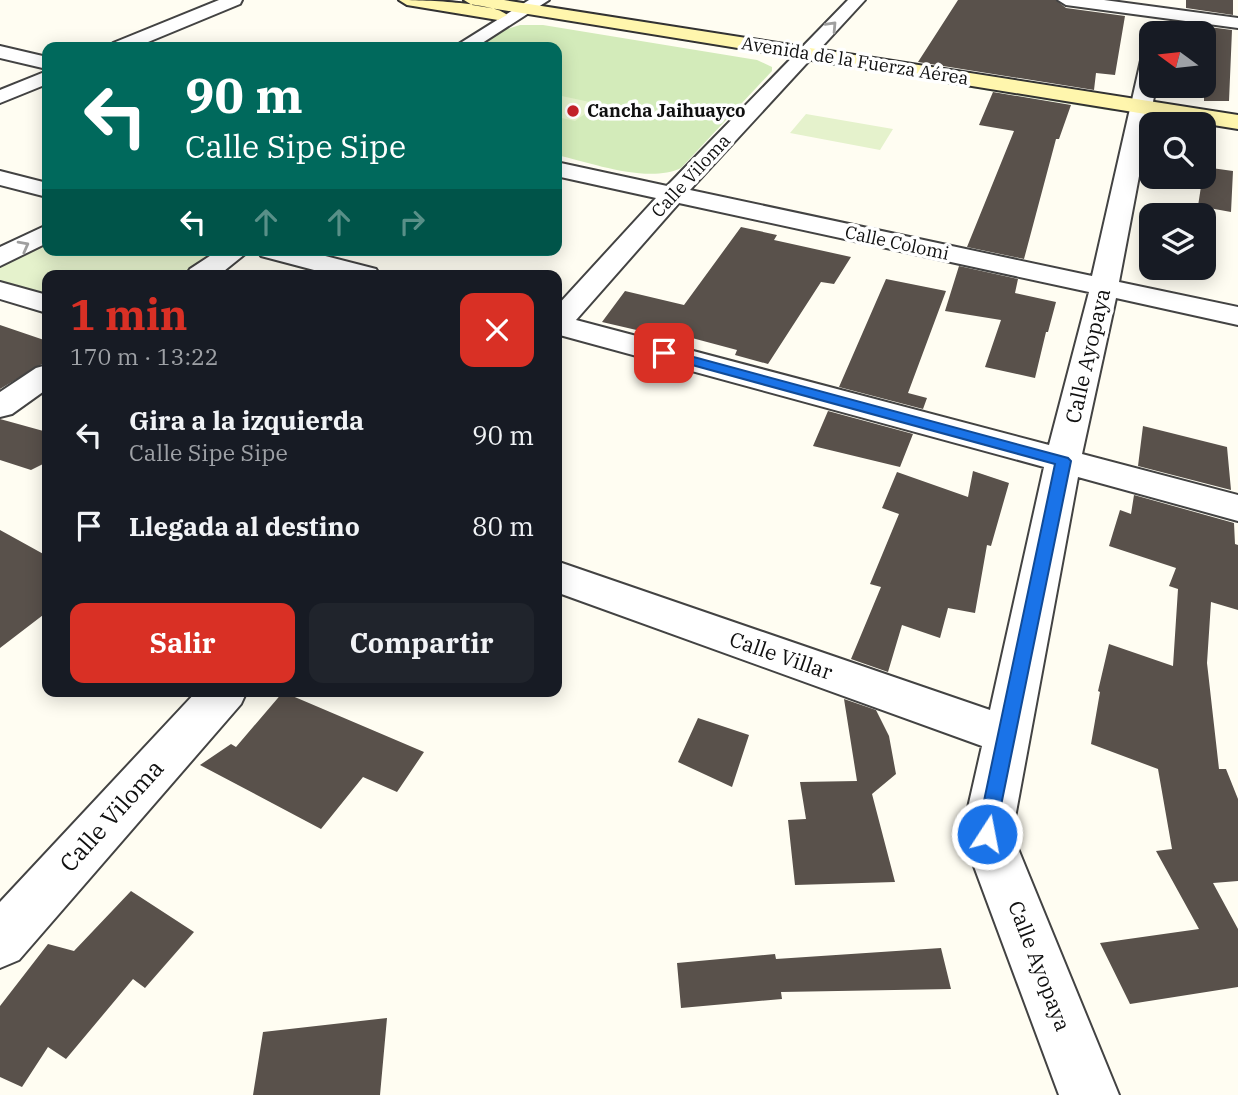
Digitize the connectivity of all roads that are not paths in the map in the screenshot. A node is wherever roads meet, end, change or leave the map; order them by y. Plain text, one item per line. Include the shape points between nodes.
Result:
1 (234, 0) edge
2 (407, 0) edge
3 (472, 0) edge
4 (857, 0) edge
5 (1066, 0) edge
6 (527, 9) edge
7 (1161, 13) junction
8 (1159, 21) edge
9 (1238, 23) edge
10 (132, 42) edge
11 (471, 42) edge
12 (0, 52) edge
13 (802, 58) junction
14 (42, 61) edge
15 (42, 79) edge
16 (0, 97) edge
17 (1143, 98) edge
18 (1140, 112) joint
19 (1139, 117) edge
20 (1216, 120) edge
21 (1238, 122) edge
22 (1216, 132) edge
23 (1238, 135) edge
24 (562, 170) edge
25 (0, 178) edge
26 (42, 189) edge
27 (673, 194) junction
28 (42, 236) edge
29 (228, 256) edge
30 (293, 256) edge
31 (0, 258) edge
32 (207, 270) edge
33 (347, 270) edge
34 (1104, 287) junction
35 (0, 289) edge
36 (42, 302) edge
37 (1238, 316) edge
38 (562, 318) edge
39 (562, 325) edge
40 (1063, 461) junction
41 (1238, 508) edge
42 (562, 578) edge
43 (220, 697) edge
44 (1006, 735) junction
45 (0, 941) edge
46 (1089, 1095) edge

1 - 10 street
2 - 6 main road, Avenida de la Fuerza Aérea
3 - 6 main road, Avenida de la Fuerza Aérea
13 -> 4 street, Calle Viloma
5 - 7 street
6 - 11 street
6 - 13 main road, Avenida de la Fuerza Aérea
7 - 8 street
7 - 9 street
12 - 14 street
13 - 18 main road, Avenida de la Fuerza Aérea
13 - 27 street, Calle Viloma
15 - 16 street
17 - 18 street, Calle Ayopaya
19 - 34 street, Calle Ayopaya
20 - 21 main road, Avenida de la Fuerza Aérea
22 - 23 main road
24 - 27 street, Calle Colomi
25 - 26 street
27 - 34 street, Calle Colomi
27 - 38 street, Calle Viloma
31 -> 28 street
29 - 32 street
30 - 33 street
34 - 37 street, Calle Colomi
34 - 40 street, Calle Ayopaya
35 - 36 street
39 - 40 street
40 - 41 street
40 - 44 street, Calle Ayopaya
42 - 44 street, Calle Villar
43 - 45 street, Calle Viloma
44 - 46 street, Calle Ayopaya via 987,834

